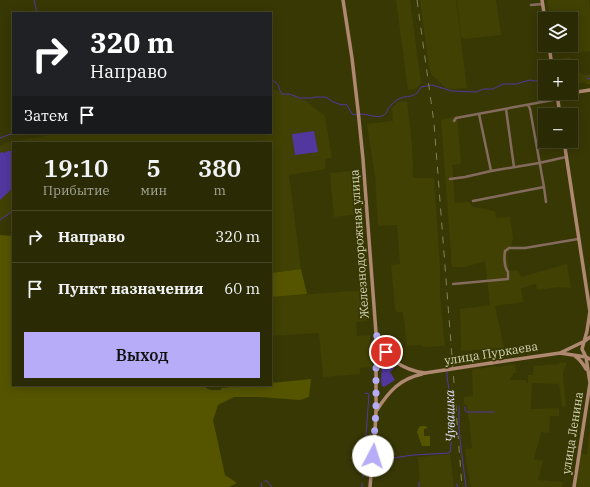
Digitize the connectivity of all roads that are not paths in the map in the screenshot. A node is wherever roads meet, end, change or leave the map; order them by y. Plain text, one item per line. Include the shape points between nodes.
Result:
1 (343, 0) edge
2 (542, 2) edge
3 (531, 5) dead end
4 (544, 12) edge
5 (590, 90) edge
6 (578, 91) edge
7 (553, 100) edge
8 (528, 105) junction
9 (506, 109) junction
10 (479, 114) junction
11 (454, 121) dead end
12 (565, 148) edge
13 (566, 157) junction
14 (539, 163) junction
15 (514, 167) junction
16 (491, 171) junction
17 (450, 179) dead end
18 (544, 187) junction
19 (473, 201) dead end
20 (546, 202) dead end
21 (578, 239) junction
22 (453, 284) dead end
23 (590, 311) edge
24 (376, 333) junction
25 (590, 337) edge
26 (585, 341) junction
27 (560, 353) junction
28 (566, 354) junction
29 (586, 357) junction
30 (590, 359) edge
31 (588, 372) junction
32 (425, 373) junction
33 (590, 383) edge
34 (376, 410) junction
35 (370, 487) edge
36 (574, 487) edge

1 - 24 main road, Железнодорожная улица via 358,110
2 - 3 street
2 - 4 main road
5 - 6 main road
7 - 8 street
8 - 9 street
8 - 14 street
9 - 10 street
9 - 15 street
10 - 11 street via 456,118
10 - 16 street
12 - 13 main road
13 - 14 street
13 - 21 main road
14 - 15 street
14 - 18 street
15 - 16 street
16 - 17 street
18 - 19 street
18 - 20 street
21 - 22 street via 525,248 509,248 504,255 508,279
21 - 23 main road
23 - 26 main road, улица Ленина
24 - 32 main road via 392,359 408,369
24 - 34 main road, Железнодорожная улица
25 - 26 main road
26 - 27 main road
26 - 29 main road, улица Ленина via 582,349
27 - 28 main road
27 - 32 main road, улица Пуркаева, bridge
28 - 29 main road
28 - 31 main road via 579,359
29 - 30 main road
29 - 31 main road, улица Ленина
31 - 33 main road, улица Ленина
32 - 34 main road via 399,384
33 - 36 main road, улица Ленина
34 - 35 main road, Железнодорожная улица

